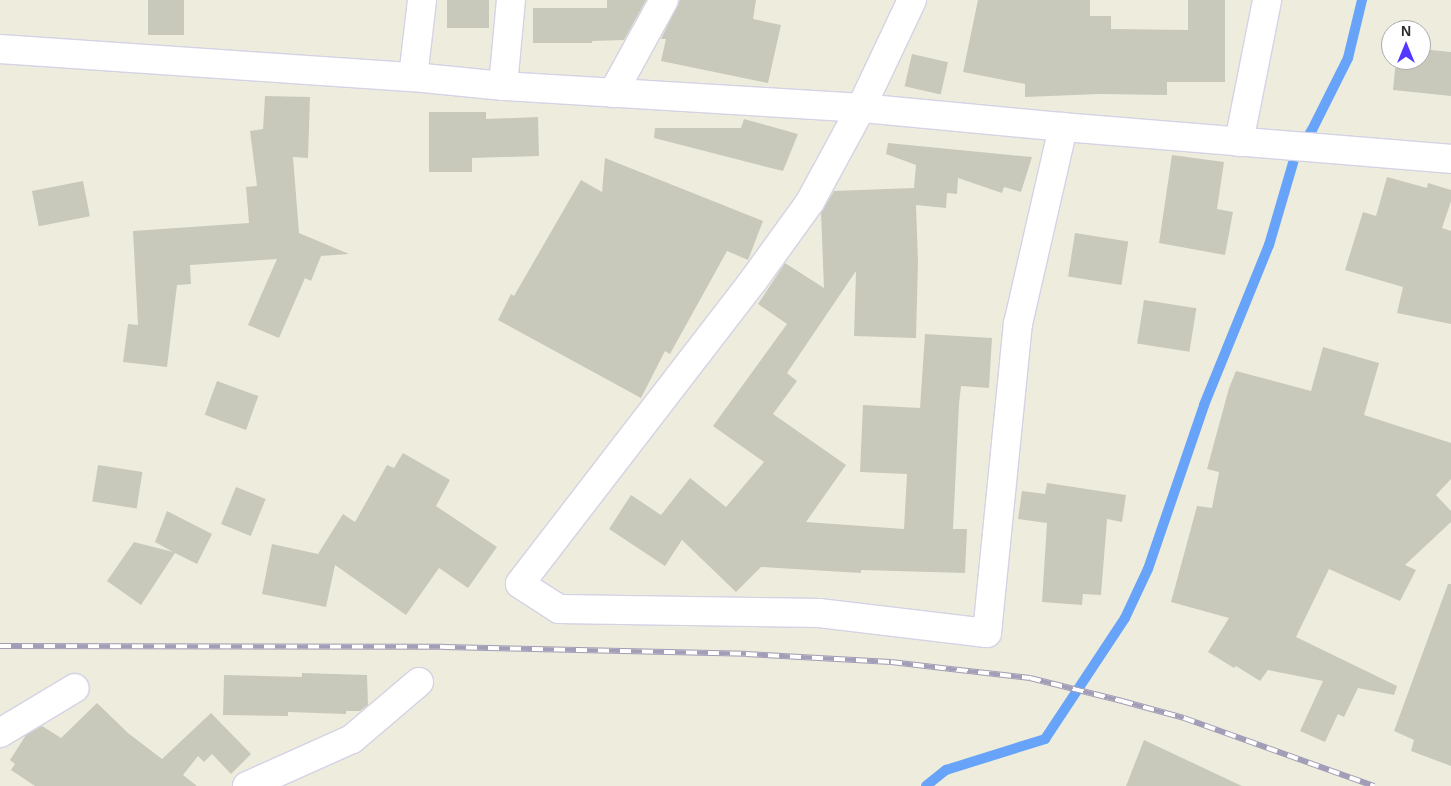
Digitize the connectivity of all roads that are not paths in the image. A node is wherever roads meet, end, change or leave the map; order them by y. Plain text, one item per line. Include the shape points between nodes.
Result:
1 (422, 0) edge
2 (511, 0) edge
3 (664, 0) edge
4 (912, 0) edge
5 (1266, 0) edge
6 (0, 49) edge
7 (413, 77) junction
8 (503, 86) junction
9 (613, 92) junction
10 (862, 108) junction
11 (1062, 127) junction
12 (1239, 142) junction
13 (1451, 159) edge
14 (419, 682) dead end
15 (74, 688) dead end
16 (0, 733) edge
17 (247, 786) edge

1 - 7 street
2 - 8 street
3 - 9 street
4 - 10 street
5 - 12 street
6 - 7 street
7 - 8 street
8 - 9 street
9 - 10 street
10 - 11 street
10 - 11 street via 810,202 520,584 559,609 819,613 987,633 1018,324
11 - 12 street
12 - 13 street
14 - 17 street via 352,739
15 - 16 street

